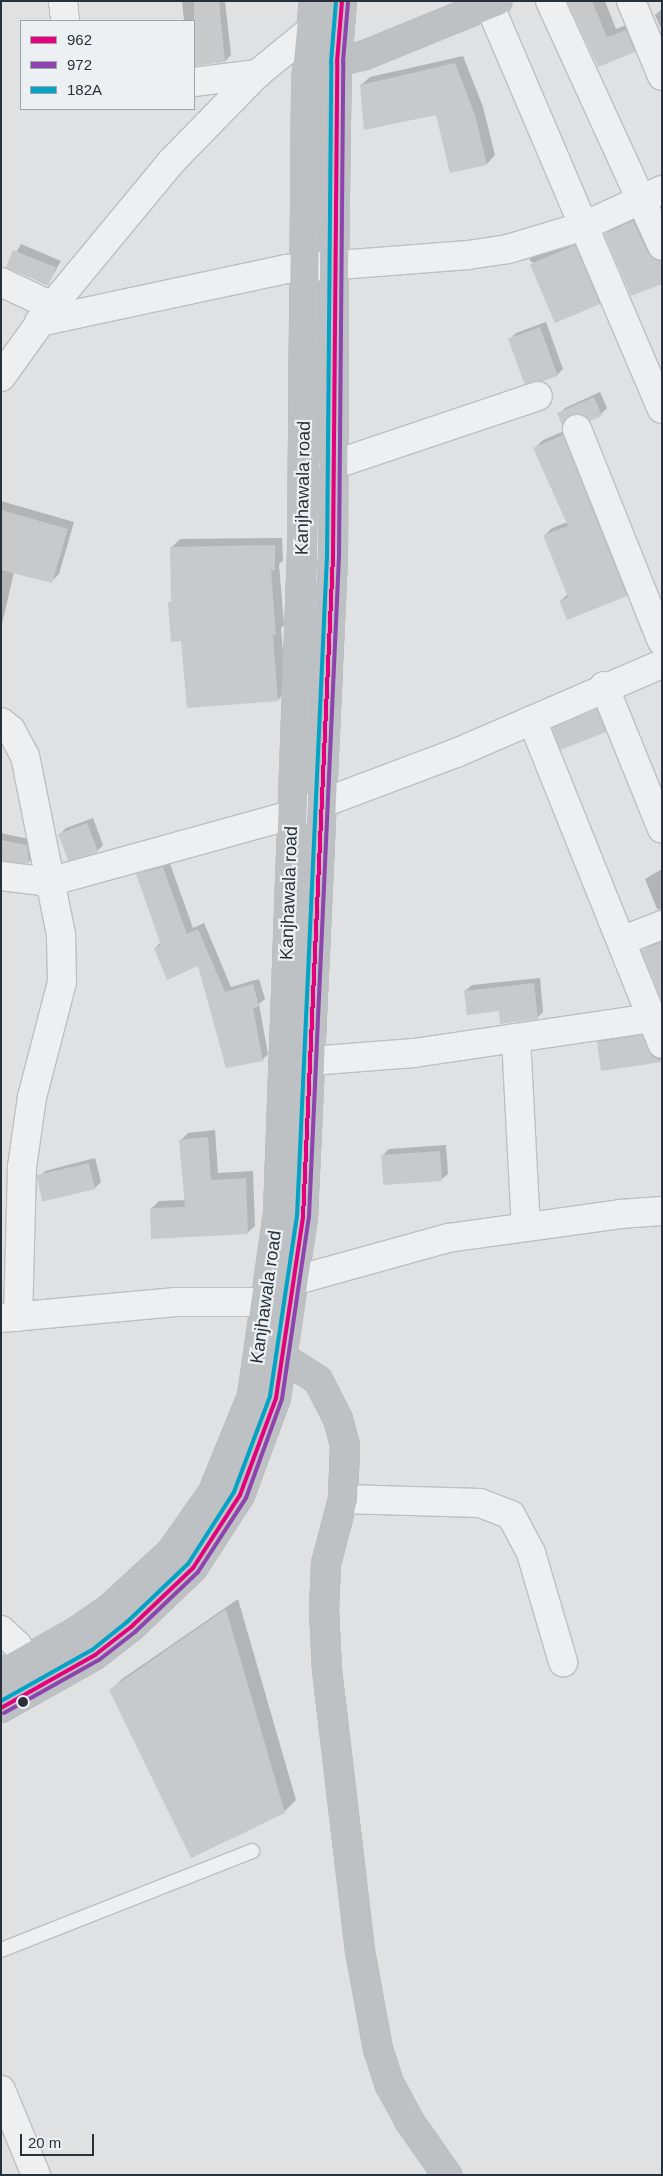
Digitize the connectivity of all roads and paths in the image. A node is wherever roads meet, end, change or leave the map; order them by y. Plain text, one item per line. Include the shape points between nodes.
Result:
1 (63, 1) edge
2 (314, 1) edge
3 (342, 1) edge
4 (550, 1) edge
5 (631, 1) edge
6 (493, 3) edge
7 (65, 20) edge
8 (311, 30) junction
9 (337, 62) junction
10 (257, 74) junction
11 (662, 76) edge
12 (195, 82) edge
13 (651, 194) edge
14 (584, 226) junction
15 (662, 246) edge
16 (334, 266) junction
17 (304, 268) junction
18 (1, 282) edge
19 (46, 314) junction
20 (1, 377) edge
21 (538, 396) dead end
22 (662, 409) edge
23 (577, 429) dead end
24 (333, 465) junction
25 (662, 641) edge
26 (662, 664) edge
27 (604, 686) junction
28 (532, 720) junction
29 (1, 722) edge
30 (321, 804) junction
31 (291, 815) junction
32 (662, 829) edge
33 (1, 876) edge
34 (49, 882) junction
35 (662, 925) edge
36 (621, 941) junction
37 (652, 1018) junction
38 (516, 1038) junction
39 (662, 1044) edge
40 (310, 1061) junction
41 (662, 1211) edge
42 (526, 1227) junction
43 (293, 1281) junction
44 (265, 1302) junction
45 (10, 1317) edge
46 (270, 1354) junction
47 (343, 1499) junction
48 (1, 1630) edge
49 (24, 1660) junction
50 (563, 1662) dead end
51 (1, 1674) edge
52 (1, 1708) edge
53 (252, 1851) dead end
54 (1, 1950) edge
55 (1, 2090) edge
56 (36, 2175) edge
57 (446, 2175) edge

1 - 7 street
2 - 8 main road, Kanjhawala road
3 - 9 main road, Kanjhawala road
4 - 13 street
5 - 11 street
6 - 9 main road via 365,55
6 - 14 street
8 - 10 street
8 - 17 main road, Kanjhawala road via 306,82
9 - 16 main road, Kanjhawala road
10 - 12 street
10 - 19 street via 171,162
13 - 14 street
13 - 15 street
14 - 16 street via 540,242 508,249
14 - 22 street
16 - 17 street
16 - 24 main road, Kanjhawala road
17 - 19 street
17 - 31 main road, Kanjhawala road via 302,550
18 - 19 street
19 - 20 street
21 - 24 street
23 - 25 street
24 - 30 main road, Kanjhawala road via 333,556
26 - 27 street
27 - 28 street
27 - 32 street
28 - 30 street
28 - 36 street
29 - 34 street via 11,730 25,756 46,848
30 - 31 street
30 - 40 main road, Kanjhawala road
31 - 34 street
31 - 44 main road, Kanjhawala road via 278,1214
33 - 34 street
34 - 45 street via 61,935 62,982 32,1097 22,1167
35 - 36 street
36 - 37 street
37 - 38 street
37 - 39 street
38 - 40 street via 414,1053
38 - 42 street
40 - 43 main road, Kanjhawala road via 302,1216
41 - 42 street
42 - 43 street via 448,1238
43 - 46 main road, Kanjhawala road
44 - 45 street via 176,1302
44 - 46 main road, Kanjhawala road
46 - 47 main road via 318,1380 333,1407 345,1446
46 - 49 main road, Kanjhawala road via 213,1492 171,1552 110,1608 77,1631
46 - 52 main road, Kanjhawala road via 276,1398 240,1495 193,1568 131,1627 95,1655
47 - 50 street via 480,1503 511,1515 531,1553
47 - 57 main road via 326,1564 326,1644 360,1951 378,2049 390,2085 410,2122
48 - 49 street via 17,1645
49 - 51 main road, Kanjhawala road
53 - 54 lane
55 - 56 street

